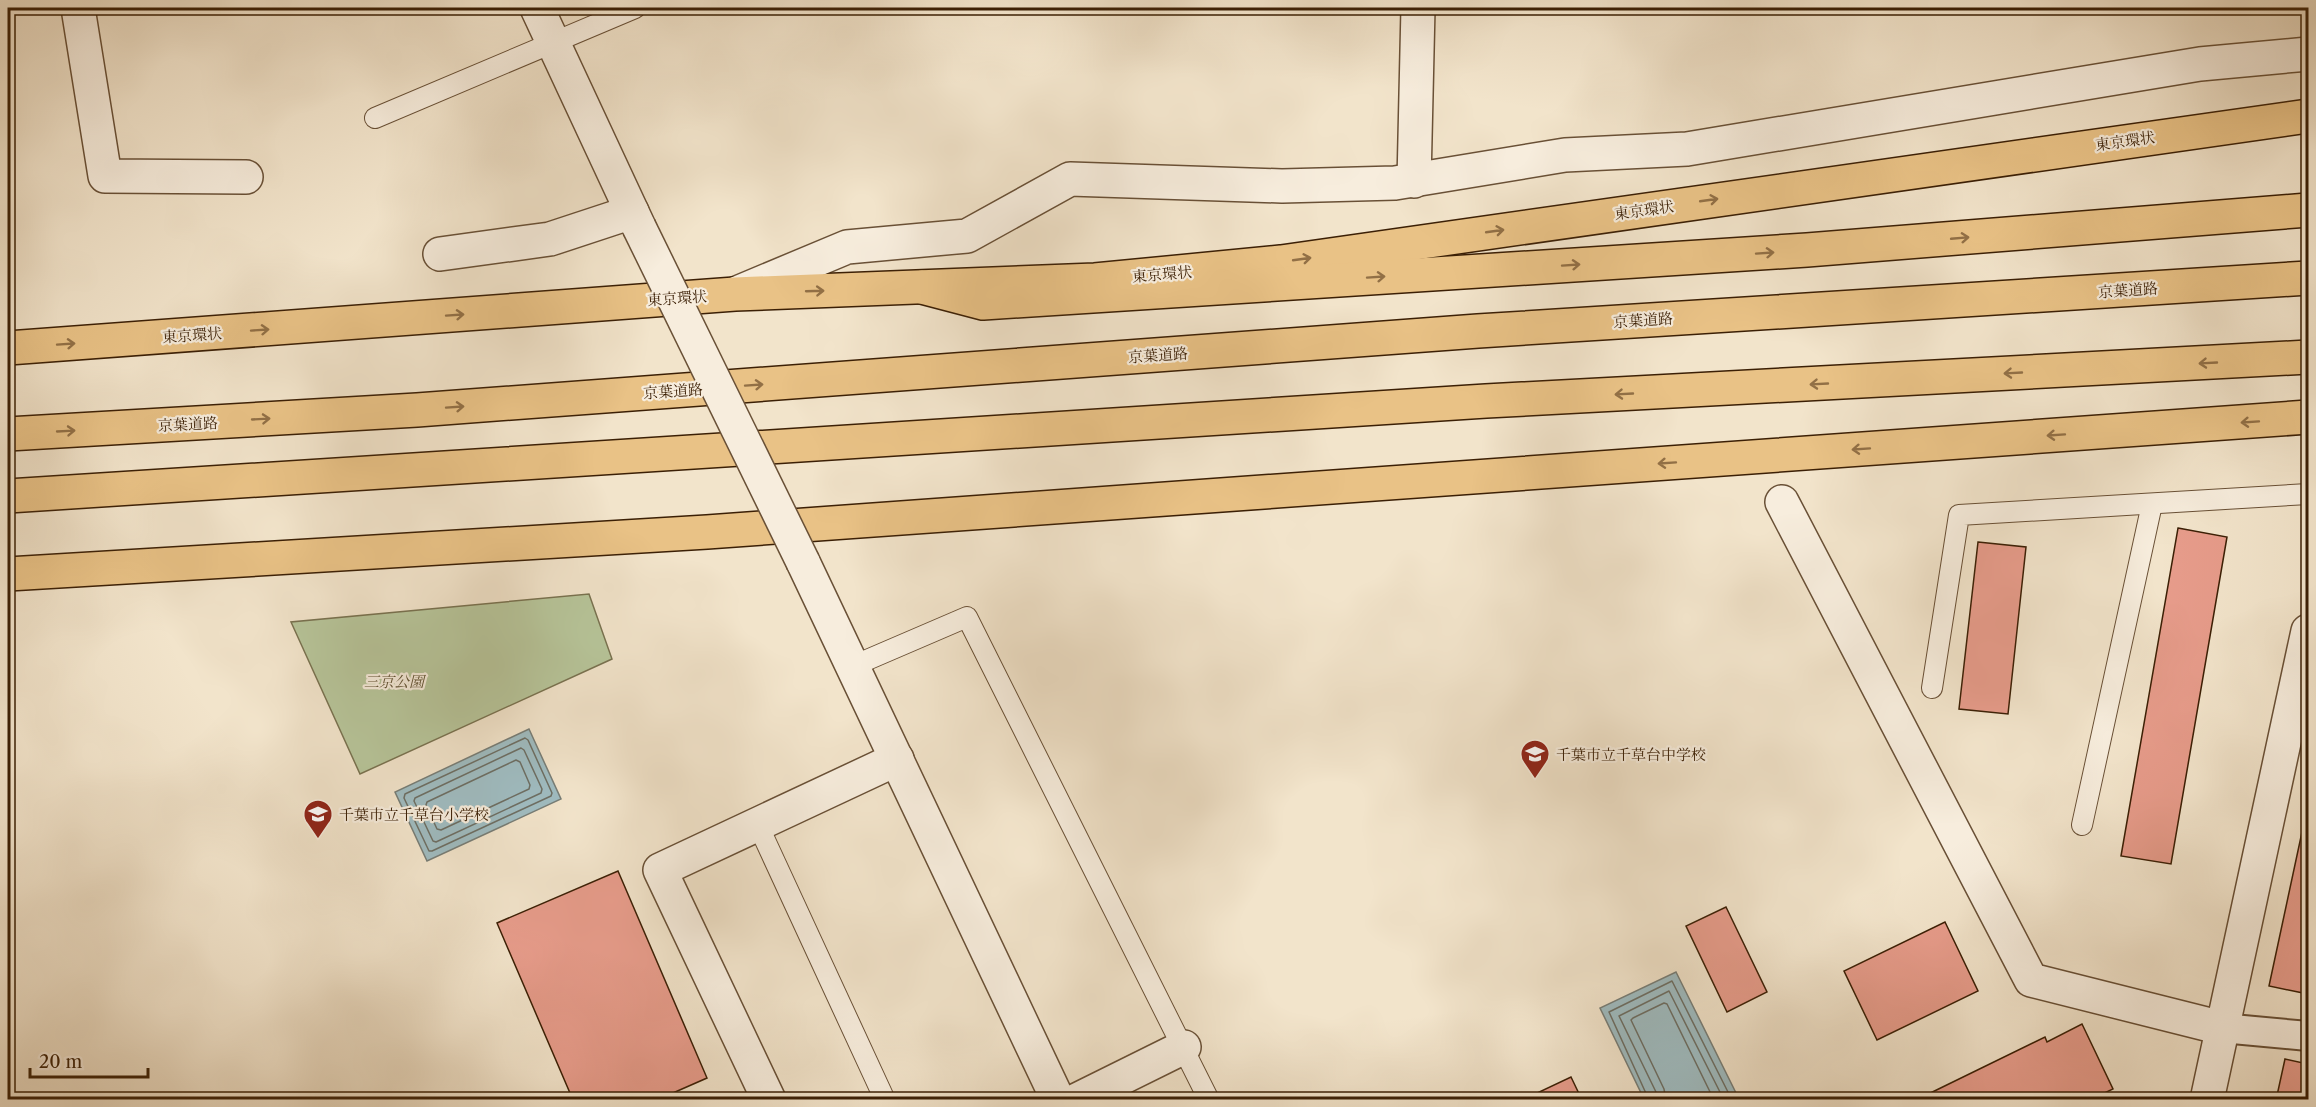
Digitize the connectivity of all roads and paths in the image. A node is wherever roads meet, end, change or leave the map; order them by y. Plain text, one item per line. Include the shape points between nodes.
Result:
1 (537, 8) edge
2 (635, 8) edge
3 (1418, 8) edge
4 (82, 9) edge
5 (553, 42) junction
6 (2308, 54) edge
7 (2308, 116) edge
8 (375, 118) dead end
9 (246, 177) dead end
10 (1414, 181) junction
11 (2308, 210) edge
12 (635, 220) junction
13 (440, 254) dead end
14 (2308, 278) edge
15 (922, 287) junction
16 (735, 294) junction
17 (8, 348) edge
18 (2308, 357) edge
19 (2308, 417) edge
20 (8, 434) edge
21 (2308, 494) edge
22 (8, 496) edge
23 (1782, 502) dead end
24 (2152, 504) junction
25 (8, 574) edge
26 (2308, 631) edge
27 (853, 666) junction
28 (1932, 688) dead end
29 (897, 759) junction
30 (758, 825) junction
31 (2082, 825) dead end
32 (2222, 1028) junction
33 (2308, 1036) edge
34 (1184, 1047) junction
35 (769, 1100) edge
36 (885, 1100) edge
37 (1058, 1100) edge
38 (1077, 1100) edge
39 (1209, 1100) edge
40 (2206, 1100) edge

1 - 5 street
2 - 5 lane
3 - 10 street
4 - 9 street via 105,176
5 - 8 lane
5 - 12 street
6 - 10 street via 2200,64 1687,149 1565,154
15 -> 7 highway, 東京環状 via 1095,280 1281,262
10 - 16 street via 1282,186 1070,180 967,236 847,248
15 -> 11 highway via 983,303 1807,250
12 - 13 street via 550,239
12 - 27 street, bridge
20 -> 14 highway, 京葉道路 via 417,410 1478,331
16 -> 15 highway, 東京環状
17 -> 16 highway, 東京環状
18 -> 22 highway via 1486,401
19 -> 25 highway via 707,532
21 - 24 lane
23 - 32 street via 2031,980
24 - 28 lane via 1959,515
24 - 31 lane
26 - 32 street
27 - 29 street
27 - 34 lane via 967,617
29 - 30 street
29 - 37 street
30 - 35 street via 660,870
30 - 36 lane
32 - 33 street
32 - 40 street
34 - 38 street
34 - 39 lane

